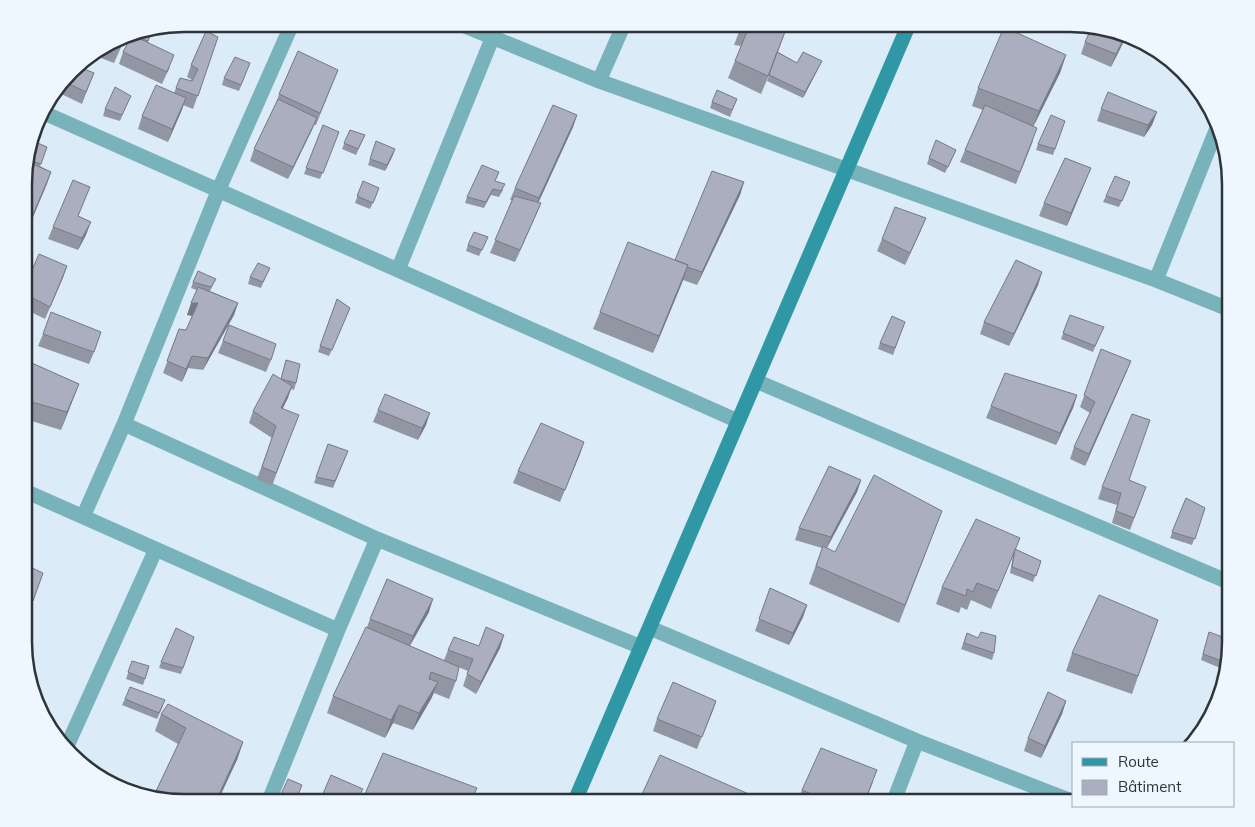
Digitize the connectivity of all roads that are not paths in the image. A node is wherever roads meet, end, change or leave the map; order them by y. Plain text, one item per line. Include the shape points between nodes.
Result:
1 (906, 32) edge
2 (288, 33) edge
3 (494, 33) edge
4 (500, 33) edge
5 (620, 33) edge
6 (599, 81) junction
7 (50, 115) edge
8 (1214, 136) edge
9 (847, 169) junction
10 (219, 189) junction
11 (398, 270) junction
12 (1156, 280) junction
13 (1222, 306) edge
14 (756, 381) junction
15 (738, 421) junction
16 (124, 424) junction
17 (32, 495) edge
18 (83, 517) junction
19 (377, 539) junction
20 (156, 549) junction
21 (1222, 579) edge
22 (650, 628) junction
23 (338, 630) junction
24 (641, 647) junction
25 (69, 741) edge
26 (917, 741) junction
27 (896, 794) edge
28 (1053, 794) edge
29 (271, 795) edge
30 (578, 795) edge

1 - 9 street
2 - 10 street
3 - 11 street
4 - 6 street
5 - 6 street
6 - 9 street
7 - 10 street
8 - 12 street
9 - 12 street
9 - 14 street
10 - 11 street
10 - 16 street
11 - 15 street
12 - 13 street
14 - 15 street
14 - 21 street
15 - 22 street
16 - 18 street
16 - 19 street
17 - 18 street
18 - 20 street
19 - 23 street
19 - 24 street
20 - 23 street
20 - 25 street
22 - 24 street
22 - 26 street
23 - 29 street
24 - 30 street
26 - 27 street
26 - 28 street

